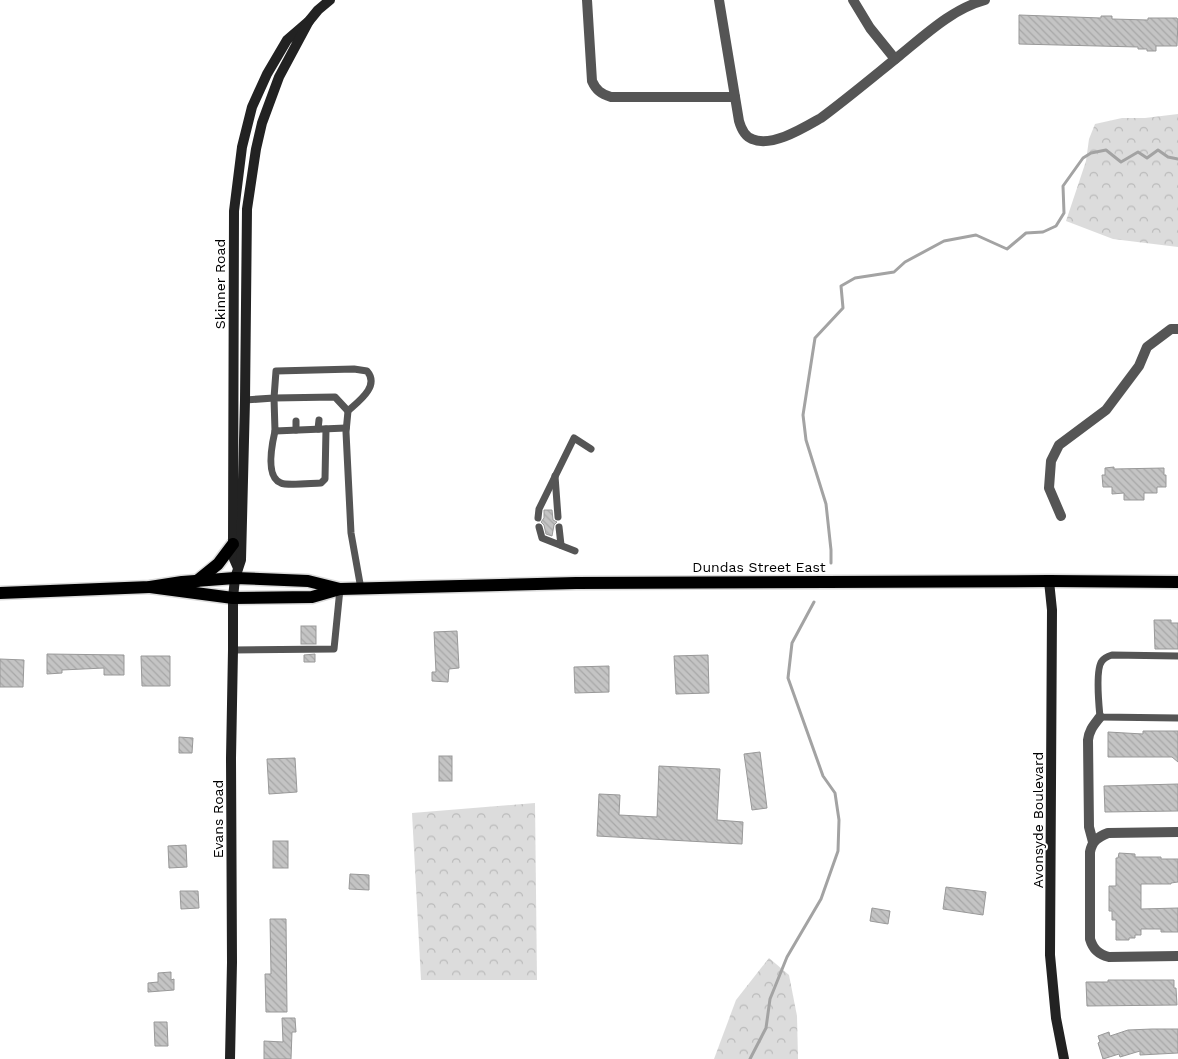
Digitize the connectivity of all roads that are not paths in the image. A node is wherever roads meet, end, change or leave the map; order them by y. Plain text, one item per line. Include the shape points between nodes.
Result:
1 (330, 0) edge
2 (587, 0) edge
3 (719, 0) edge
4 (853, 0) edge
5 (985, 0) edge
6 (309, 21) junction
7 (895, 59) junction
8 (735, 97) junction
9 (1178, 329) edge
10 (274, 398) junction
11 (245, 400) junction
12 (348, 411) junction
13 (319, 420) dead end
14 (296, 421) dead end
15 (346, 428) junction
16 (322, 429) junction
17 (296, 430) junction
18 (275, 431) junction
19 (591, 449) dead end
20 (555, 476) junction
21 (1061, 516) dead end
22 (558, 517) dead end
23 (538, 518) dead end
24 (559, 527) dead end
25 (539, 528) dead end
26 (233, 544) junction
27 (561, 545) junction
28 (574, 551) dead end
29 (236, 573) junction
30 (197, 581) junction
31 (1049, 581) junction
32 (1178, 582) edge
33 (150, 588) junction
34 (340, 589) junction
35 (361, 589) junction
36 (0, 593) edge
37 (232, 598) junction
38 (233, 650) junction
39 (1178, 656) edge
40 (1100, 717) junction
41 (1178, 718) edge
42 (1178, 832) edge
43 (1094, 842) junction
44 (1178, 956) edge
45 (230, 1059) edge
46 (1064, 1059) edge

1 - 6 street, Skinner Road
2 - 8 street via 592,81 601,94 611,97
3 - 8 street
4 - 7 street
5 - 7 street via 958,12
6 - 11 street, Skinner Road via 279,77 256,149 247,209
6 - 26 street, Skinner Road via 287,40 268,74 252,107 242,147 234,211
7 - 8 street via 821,118 780,138 757,141 745,134
9 - 21 street via 1171,329 1148,347 1139,366 1106,410 1059,445 1051,461 1049,488
10 - 11 lane
10 - 12 lane via 295,401 335,397
10 - 12 lane via 276,371 354,368 367,371 371,384 365,395
10 - 18 lane
11 - 29 street, Skinner Road via 241,560
12 - 15 lane
13 - 16 lane
14 - 17 lane
15 - 16 lane
15 - 35 lane via 351,533
16 - 17 lane
16 - 18 lane via 326,478 321,483 282,484 274,478 271,447
17 - 18 lane
19 - 20 lane via 574,438
20 - 22 lane
20 - 23 lane
24 - 27 lane
25 - 27 lane via 542,538
26 - 29 street, Skinner Road
26 - 30 main road via 218,564
27 - 28 lane
29 - 30 main road, Dundas Street East
29 - 34 main road, Dundas Street East via 308,581
29 - 37 street, Evans Road
30 - 33 main road, Dundas Street East
31 - 32 main road, Dundas Street East
31 - 35 main road, Dundas Street East via 576,583
31 - 46 street, Avonsyde Boulevard via 1052,610 1050,955
33 - 36 main road, Dundas Street East
33 - 37 main road, Dundas Street East
34 - 35 main road, Dundas Street East
34 - 37 main road, Dundas Street East via 312,597
34 - 38 lane via 334,649
37 - 38 street, Evans Road
38 - 45 street, Evans Road
39 - 40 lane via 1112,655 1101,661 1098,669
40 - 41 lane
40 - 43 street via 1091,728 1088,740 1090,827
42 - 43 street via 1108,833
43 - 44 street via 1090,852 1092,946 1109,957

